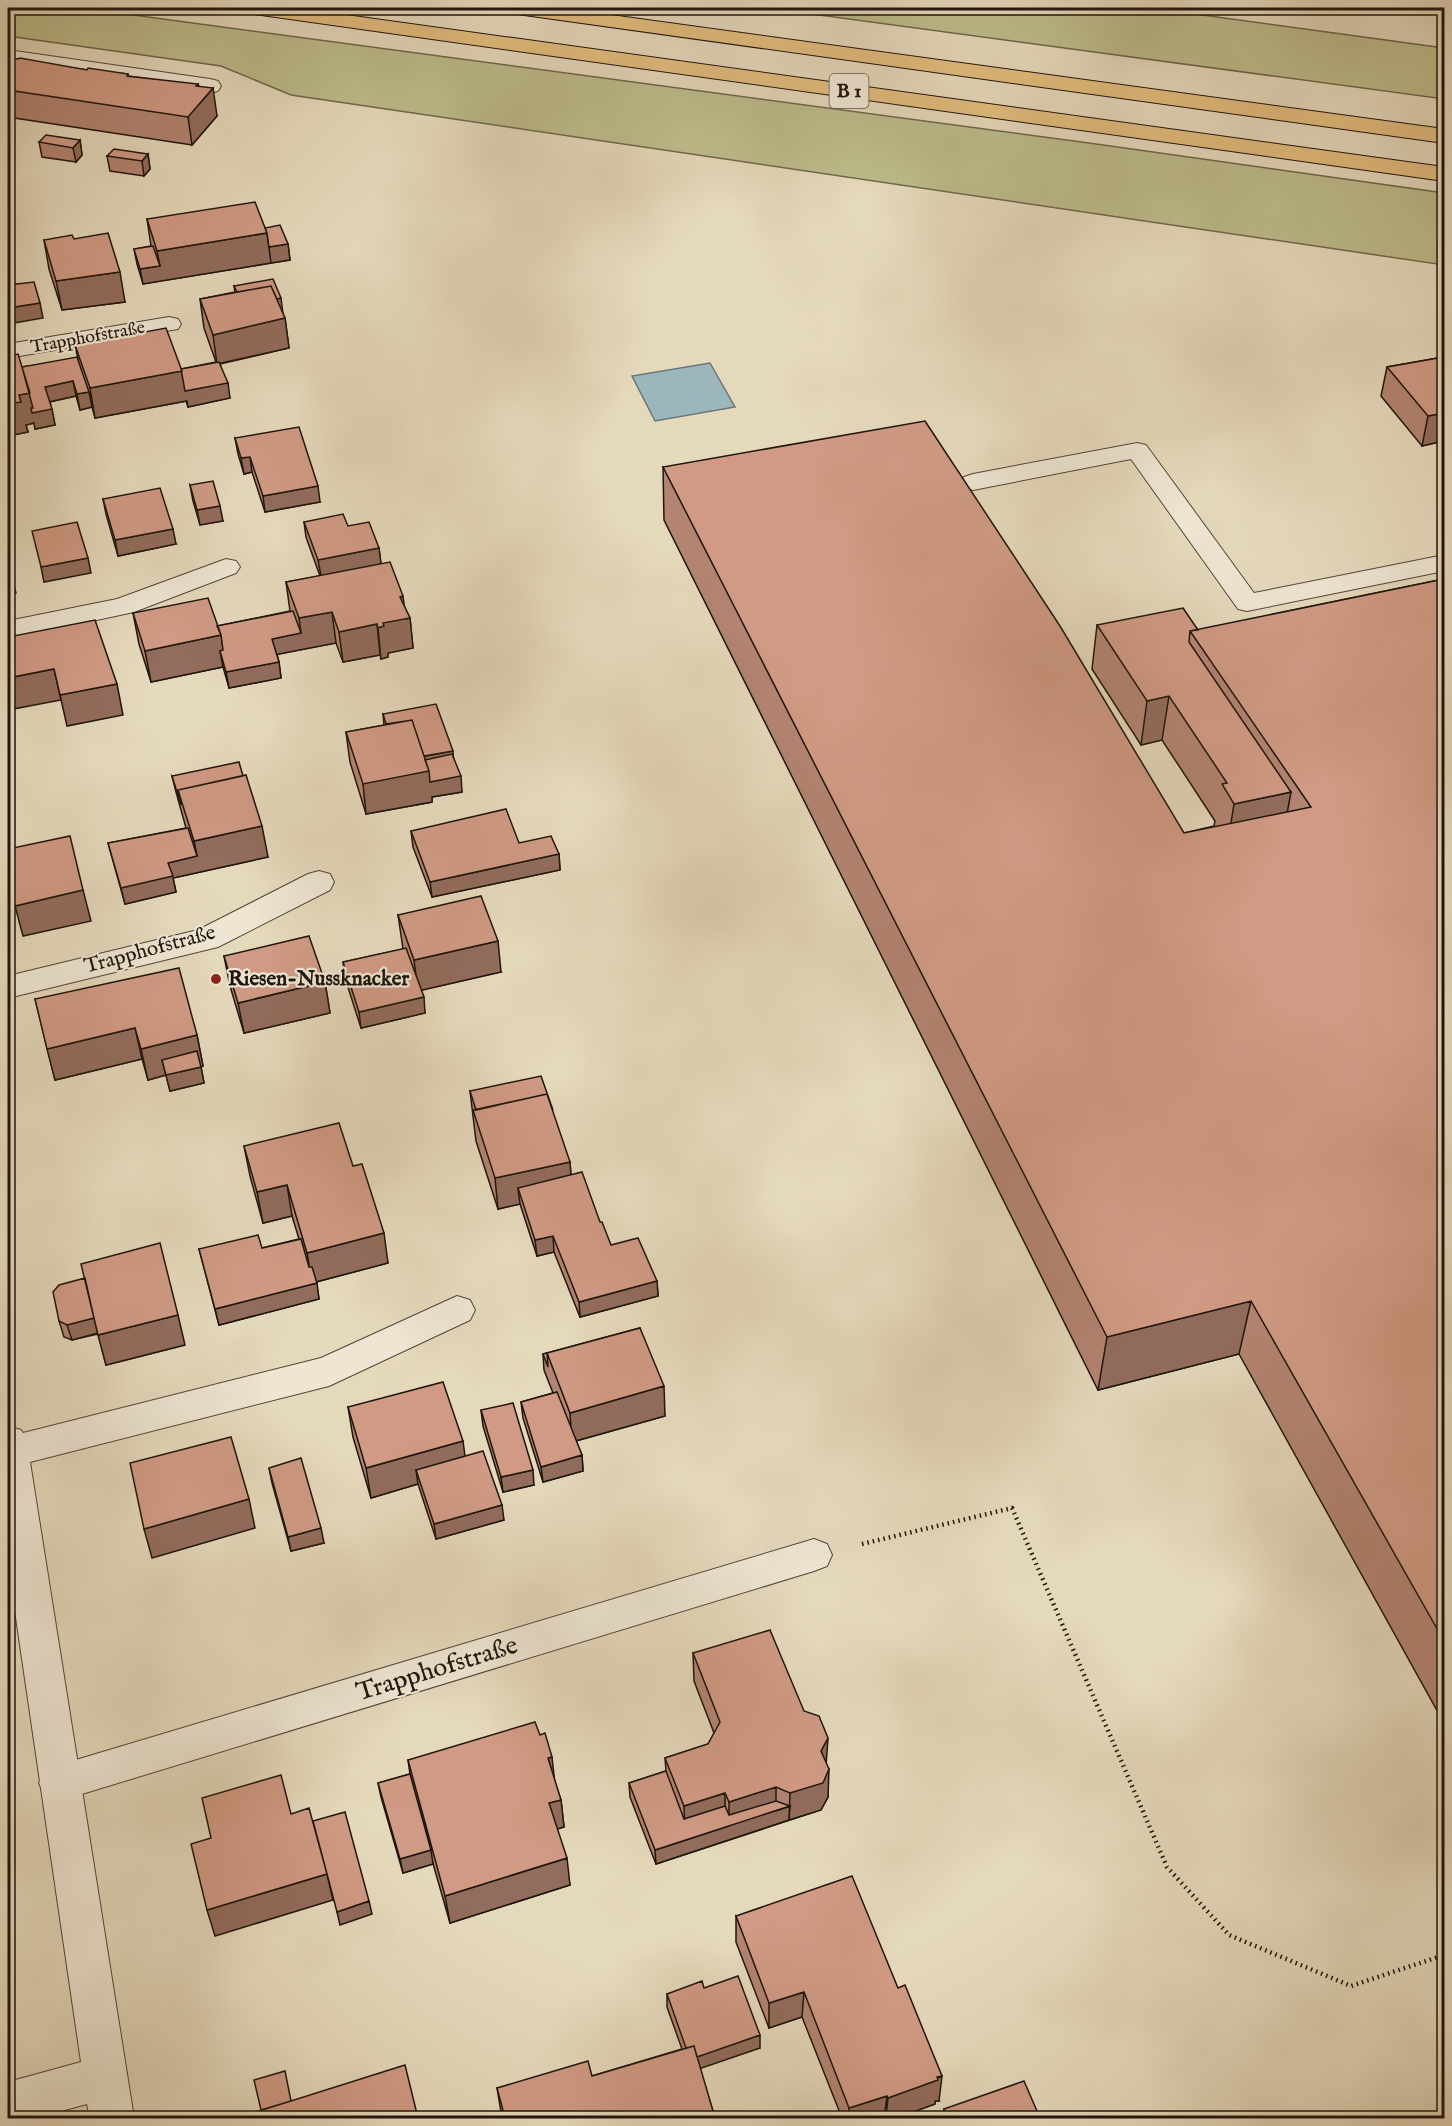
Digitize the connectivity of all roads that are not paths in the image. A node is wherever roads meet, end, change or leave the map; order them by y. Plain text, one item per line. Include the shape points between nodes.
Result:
1 (254, 8) edge
2 (518, 8) edge
3 (8, 57) edge
4 (210, 86) edge
5 (1444, 136) edge
6 (1444, 174) edge
7 (169, 324) dead end
8 (8, 351) edge
9 (973, 482) dead end
10 (1444, 564) edge
11 (226, 567) dead end
12 (8, 630) edge
13 (319, 882) dead end
14 (8, 987) edge
15 (457, 1311) dead end
16 (8, 1446) edge
17 (814, 1555) road end
18 (59, 1783) junction
19 (108, 2098) edge
20 (8, 2104) edge

1 - 6 highway, B 1
2 - 5 highway, B 1
3 - 4 street
7 - 8 street, Trapphofstraße
9 - 10 lane via 1137,450 1247,603
11 - 12 street via 124,606
13 - 14 street, Trapphofstraße via 207,939
15 - 16 street via 329,1371
16 - 18 street
17 - 18 lane, Trapphofstraße
18 - 19 street
19 - 20 street

